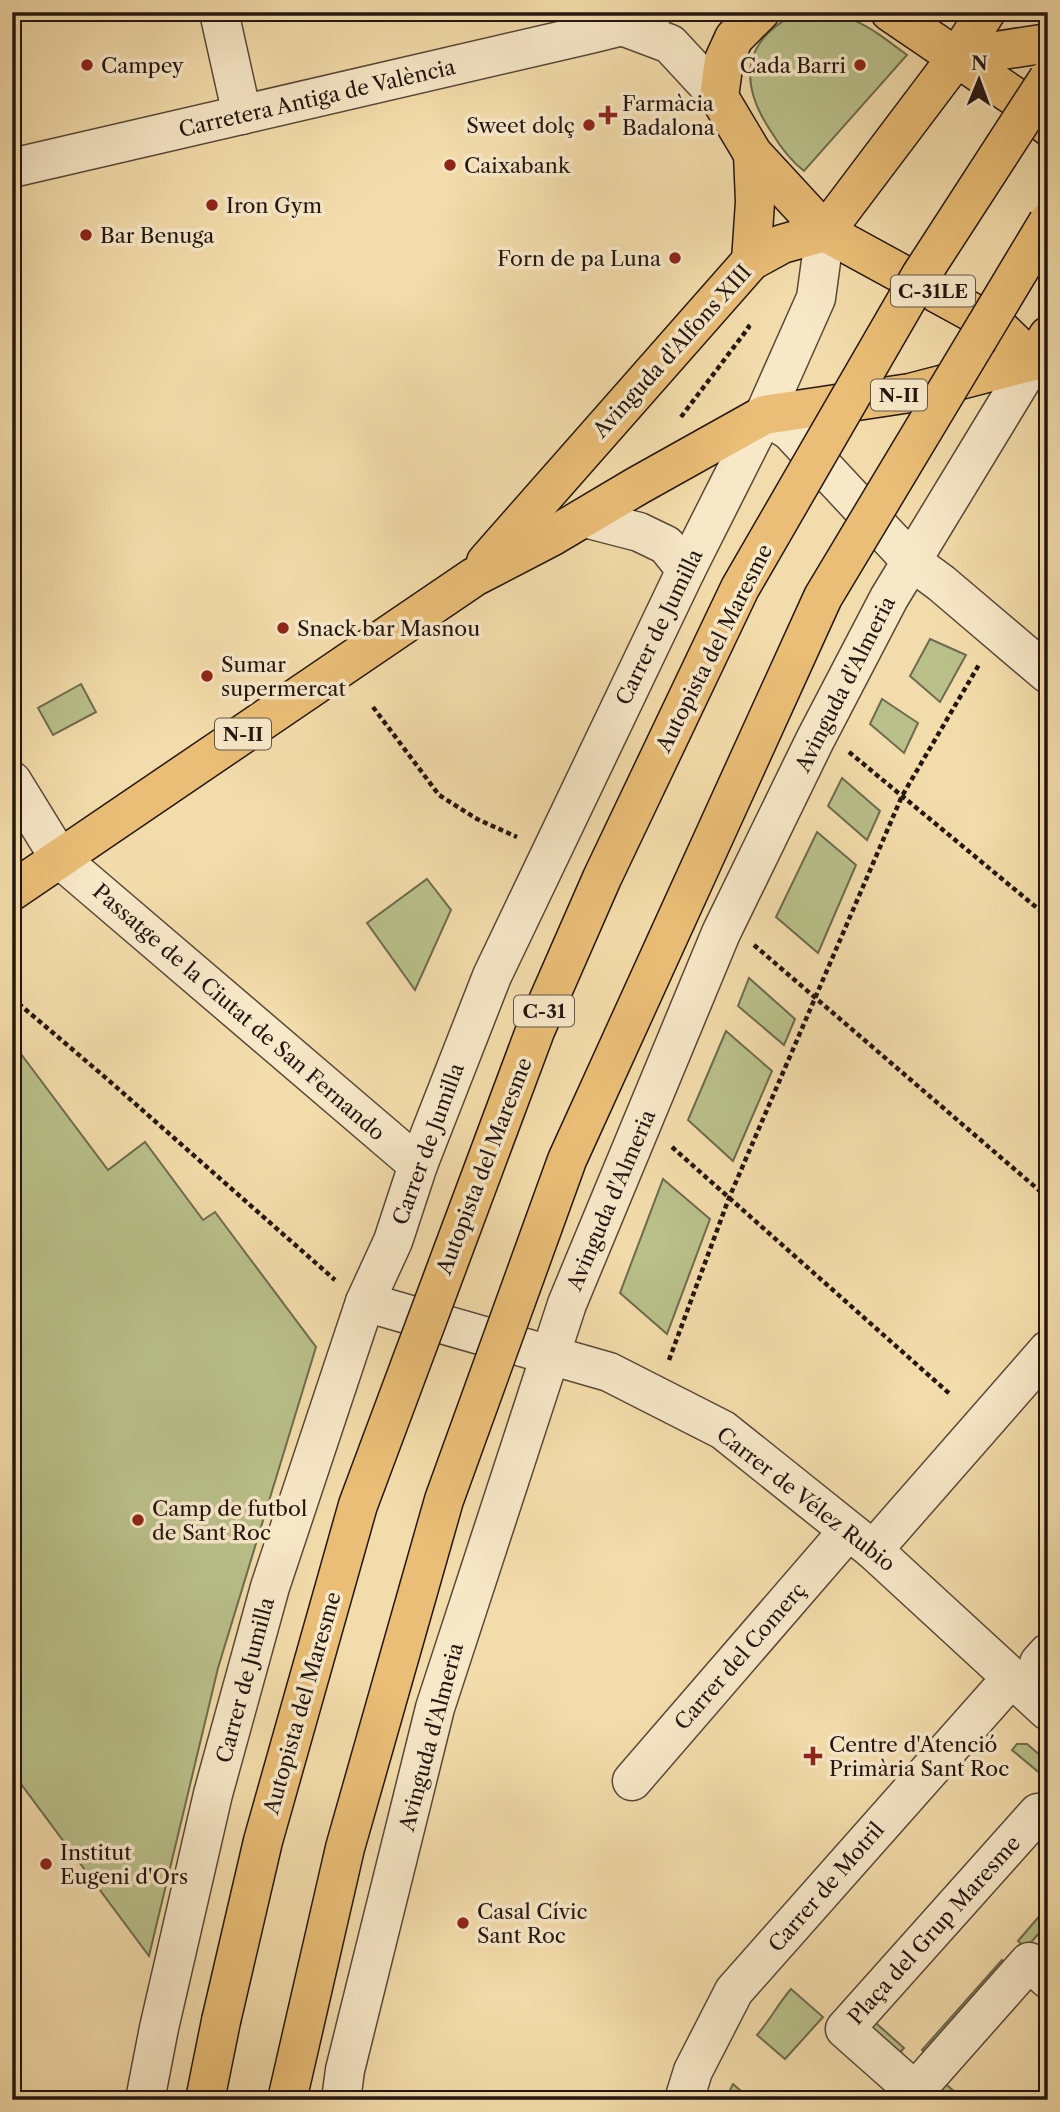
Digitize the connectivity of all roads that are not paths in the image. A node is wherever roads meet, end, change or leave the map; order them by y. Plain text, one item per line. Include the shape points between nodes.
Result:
1 (219, 12) edge
2 (760, 12) edge
3 (890, 12) edge
4 (986, 12) edge
5 (637, 19) edge
6 (1048, 43) edge
7 (957, 57) junction
8 (1048, 79) edge
9 (719, 97) junction
10 (242, 116) junction
11 (1048, 126) edge
12 (753, 154) junction
13 (12, 168) edge
14 (1048, 222) edge
15 (825, 232) junction
16 (751, 261) junction
17 (1043, 356) edge
18 (764, 415) junction
19 (585, 518) junction
20 (911, 561) junction
21 (686, 570) junction
22 (474, 577) junction
23 (1048, 674) edge
24 (12, 781) edge
25 (60, 859) junction
26 (12, 891) edge
27 (418, 1165) junction
28 (354, 1295) junction
29 (1048, 1350) edge
30 (551, 1354) junction
31 (860, 1540) junction
32 (1048, 1653) edge
33 (1048, 1670) edge
34 (998, 1693) dead end
35 (1048, 1710) edge
36 (632, 1781) dead end
37 (1048, 1822) edge
38 (1048, 1979) edge
39 (145, 2100) edge
40 (205, 2100) edge
41 (287, 2100) edge
42 (341, 2100) edge
43 (684, 2100) edge

1 - 10 street
2 - 9 main road via 734,38 724,60
3 - 7 main road
4 - 7 main road
5 - 9 street, Carretera Antiga de València via 670,44
5 - 10 street, Carretera Antiga de València
6 - 7 main road
7 - 11 main road
7 - 15 main road
8 - 40 main road, Autopista del Maresme / C-31, bridge via 921,275 740,588 535,1031 358,1505 263,1841
9 - 12 main road, C-31LE
10 - 13 street, Carretera Antiga de València
12 - 15 main road, C-31LE
12 - 16 main road
14 - 41 main road, bridge via 823,597 567,1160 444,1500 345,1848
15 - 16 main road, Avinguda d'Alfons XIII / N-II via 782,244
15 - 17 main road, C-31LE
15 - 18 street, Carrer de Jumilla via 816,298
16 - 22 main road, Avinguda d'Alfons XIII / N-II
17 - 18 main road, Avinguda d'Alfons XIII / N-II via 909,393
17 - 20 street, Avinguda d'Almeria
18 - 19 main road, Avinguda d'Alfons XIII / N-II
18 - 20 street via 790,432
18 - 21 street, Carrer de Jumilla
19 - 21 street via 639,532 666,545
19 - 22 main road, Avinguda d'Alfons XIII / N-II
20 - 23 street
20 - 30 street, Avinguda d'Almeria via 815,740 721,933 567,1304
21 - 27 street, Carrer de Jumilla via 492,976
22 - 25 main road, Avinguda d'Alfons XIII / N-II
24 - 25 street, Passatge de la Ciutat de San Fernando
25 - 26 main road, Avinguda d'Alfons XIII / N-II
25 - 27 street, Passatge de la Ciutat de San Fernando
27 - 28 street, Carrer de Jumilla via 393,1241
28 - 30 street, Carrer de Vélez Rubio
28 - 39 street, Carrer de Jumilla via 227,1742
29 - 31 street, Carrer del Comerç
30 - 31 street, Carrer de Vélez Rubio via 609,1371 723,1430
30 - 42 street, Avinguda d'Almeria via 435,1709
31 - 35 street, Carrer de Vélez Rubio
31 - 36 street, Carrer del Comerç
32 - 33 street via 1039,1663
34 - 43 street, Carrer de Motril via 734,1991 693,2071
37 - 38 street, Plaça del Grup Maresme via 1038,1813 845,2029 915,2091 1029,1962

